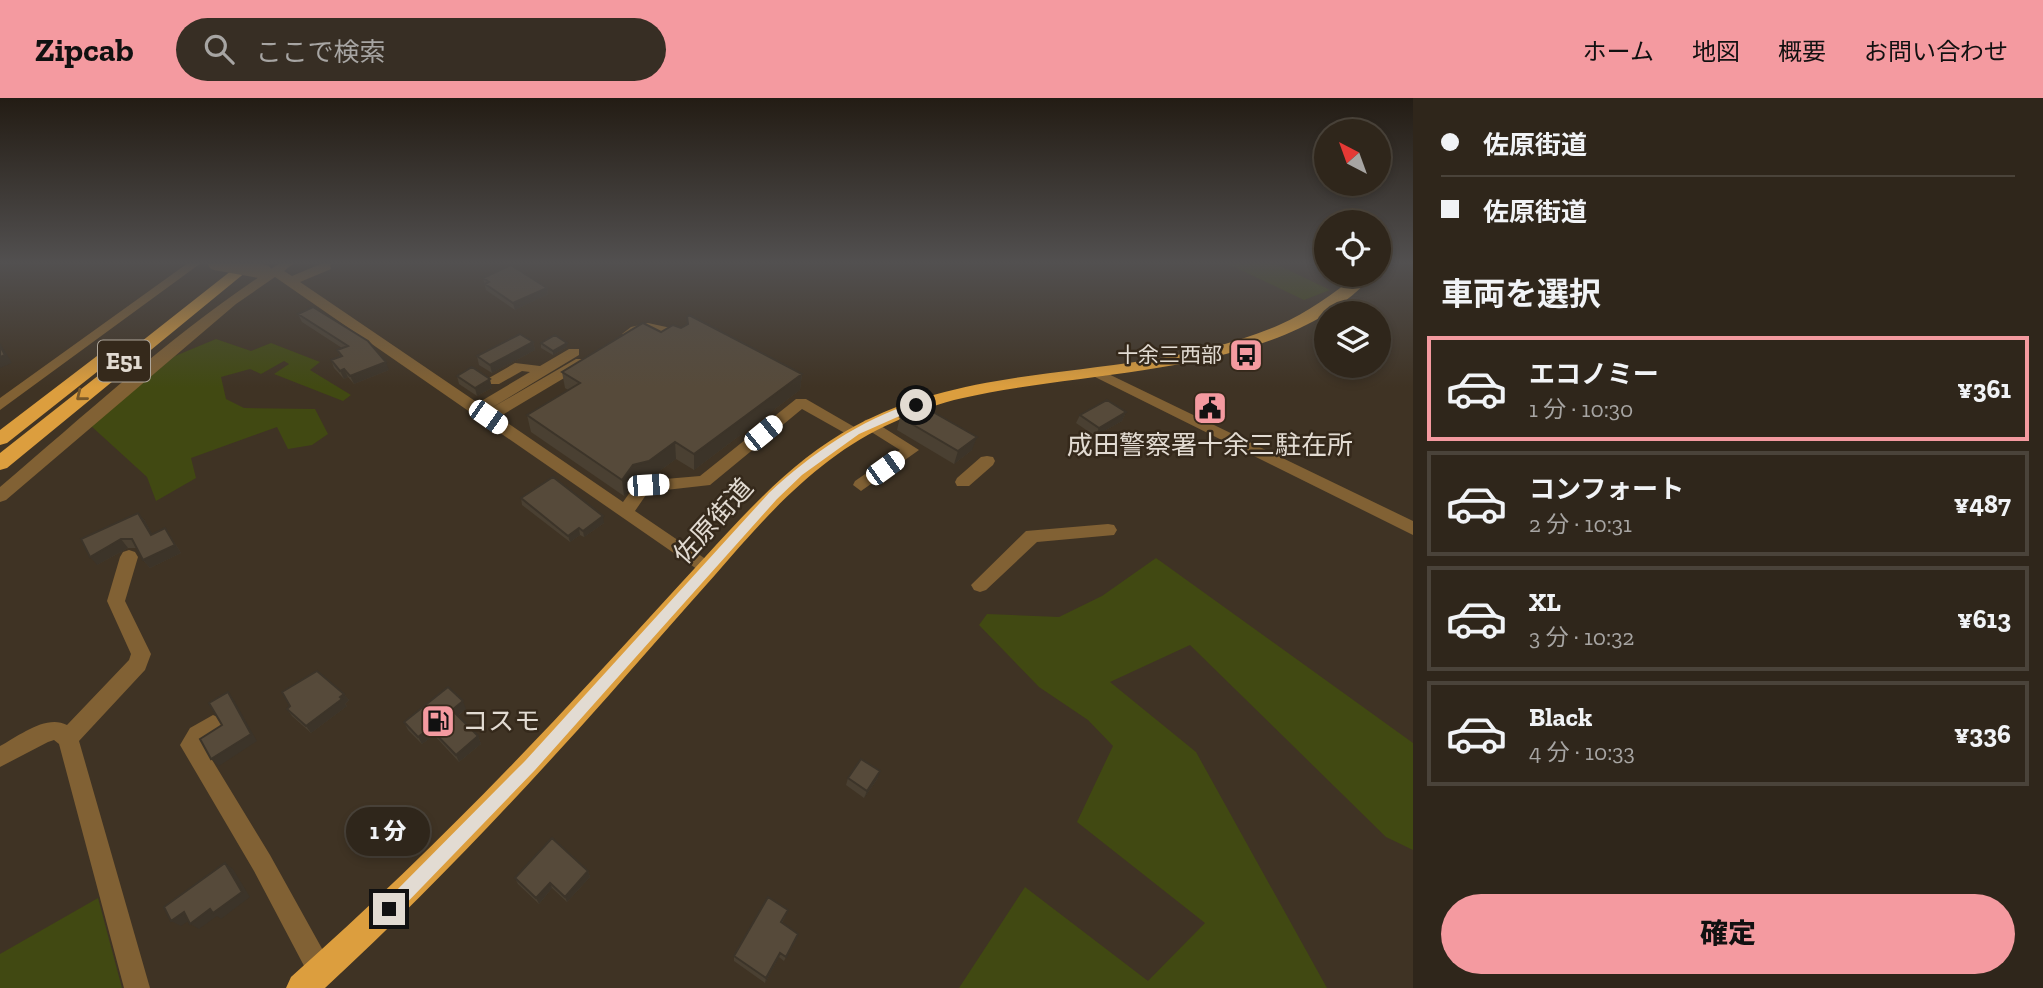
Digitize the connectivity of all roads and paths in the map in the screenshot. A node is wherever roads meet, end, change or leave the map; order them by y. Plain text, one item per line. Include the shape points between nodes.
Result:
1 (138, 305) edge
2 (175, 305) edge
3 (214, 305) edge
4 (222, 305) edge
5 (325, 305) edge
6 (1330, 305) edge
7 (680, 338) edge
8 (615, 342) edge
9 (573, 352) dead end
10 (592, 356) edge
11 (542, 371) junction
12 (1096, 372) junction
13 (494, 381) dead end
14 (0, 405) edge
15 (482, 414) junction
16 (862, 428) junction
17 (0, 439) edge
18 (987, 461) dead end
19 (0, 463) edge
20 (963, 482) dead end
21 (861, 485) dead end
22 (0, 496) edge
23 (625, 512) junction
24 (1413, 529) edge
25 (1108, 530) dead end
26 (129, 556) dead end
27 (707, 569) junction
28 (980, 585) dead end
29 (213, 725) dead end
30 (68, 737) junction
31 (0, 757) edge
32 (321, 972) junction
33 (137, 988) edge
34 (302, 988) edge

1 - 14 street
2 - 17 highway, E51
3 -> 19 highway, E51
4 - 22 street
5 - 15 street
6 - 12 highway, 佐原街道 via 1269,336 1228,349
7 - 8 street via 659,326 638,328
9 - 11 street
10 - 15 street
11 - 13 street via 520,366
11 - 15 street
12 - 16 highway, 佐原街道 via 962,392
12 - 24 street
15 - 23 street
16 - 21 street via 911,450
16 - 23 street via 797,399 704,481 648,485
16 - 27 highway, 佐原街道 via 798,472
18 - 20 street
23 - 27 street
25 - 28 street via 1032,536
26 - 30 street via 116,601 141,654 138,664
27 - 32 highway, 佐原街道 via 480,820
29 - 32 street via 191,745
30 - 31 street via 57,730 44,733
30 - 33 street
32 - 34 highway, 佐原街道

